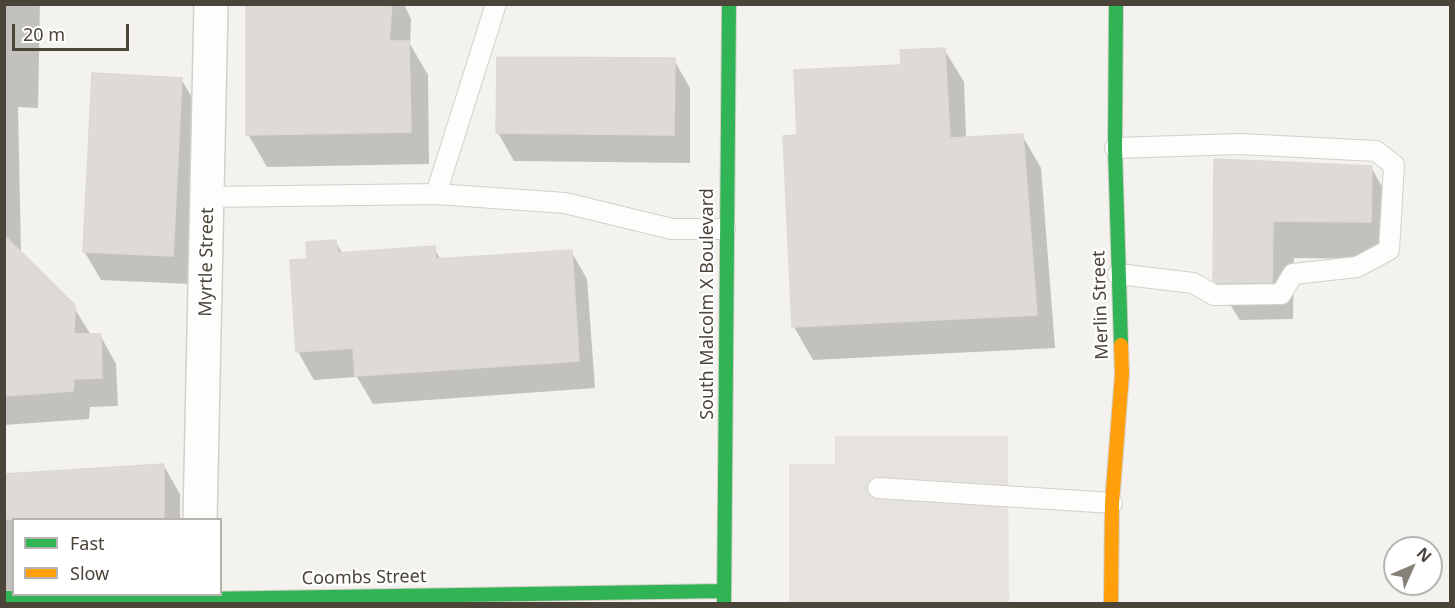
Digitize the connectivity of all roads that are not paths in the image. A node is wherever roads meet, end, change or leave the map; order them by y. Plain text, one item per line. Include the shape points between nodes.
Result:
1 (211, 4) edge
2 (496, 4) edge
3 (729, 4) edge
4 (1116, 4) edge
5 (1115, 148) junction
6 (436, 194) junction
7 (208, 197) junction
8 (725, 229) junction
9 (1118, 274) junction
10 (878, 488) dead end
11 (1112, 503) junction
12 (201, 518) edge
13 (199, 596) edge
14 (724, 597) edge
15 (4, 598) edge
16 (1111, 603) edge

1 - 7 street, Myrtle Street
2 - 6 lane
3 - 8 street, South Malcolm X Boulevard
4 - 5 street, Merlin Street
5 - 9 street, Merlin Street
5 - 9 lane via 1240,144 1376,151 1394,165 1389,250 1357,267 1293,274 1281,294 1214,295 1193,283
6 - 7 lane
6 - 8 lane via 565,202 672,230
7 - 12 street, Myrtle Street
8 - 14 street, South Malcolm X Boulevard
9 - 11 street, Merlin Street via 1122,374
10 - 11 lane
11 - 16 street, Merlin Street
13 - 14 street, Coombs Street
13 - 15 street, Coombs Street

